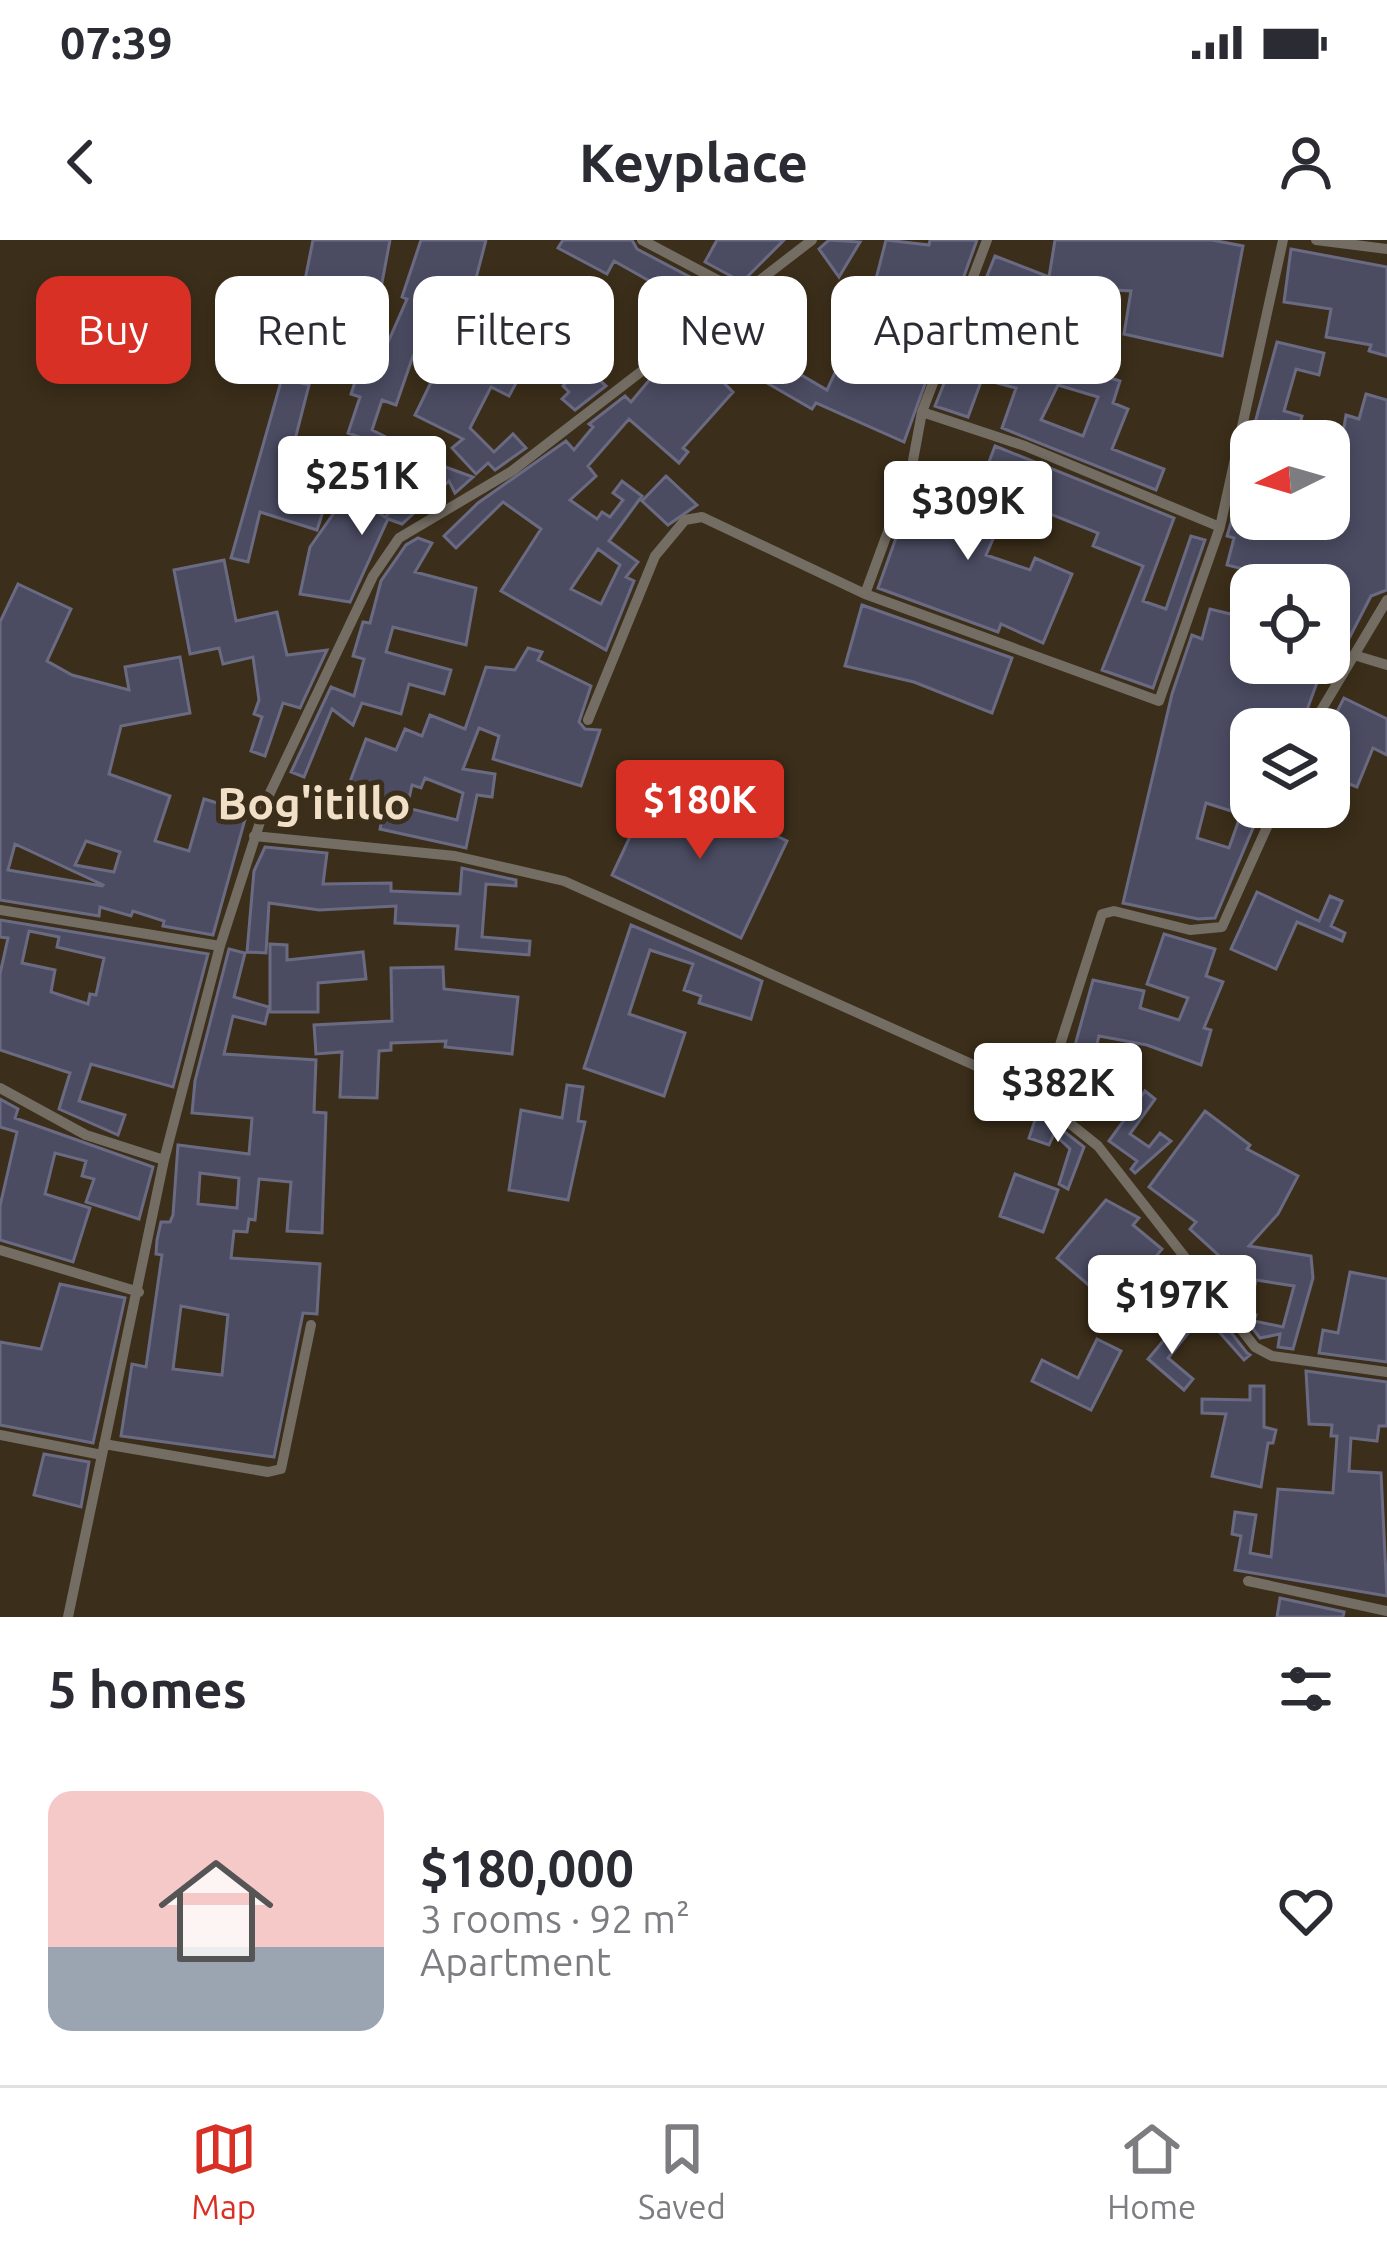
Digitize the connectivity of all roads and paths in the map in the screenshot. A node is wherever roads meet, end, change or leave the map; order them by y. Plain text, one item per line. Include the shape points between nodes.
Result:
1 (643, 240) edge
2 (812, 240) edge
3 (986, 240) edge
4 (1283, 240) edge
5 (1316, 240) edge
6 (1387, 249) edge
7 (710, 276) edge
8 (767, 276) edge
9 (638, 375) edge
10 (922, 412) junction
11 (1220, 526) junction
12 (865, 594) junction
13 (1387, 600) edge
14 (1354, 655) junction
15 (1387, 665) edge
16 (1322, 708) edge
17 (588, 720) dead end
18 (1267, 828) edge
19 (254, 836) junction
20 (0, 910) edge
21 (220, 946) junction
22 (1, 1088) edge
23 (1042, 1101) junction
24 (164, 1160) junction
25 (0, 1250) edge
26 (140, 1292) junction
27 (311, 1325) dead end
28 (1387, 1372) edge
29 (0, 1435) edge
30 (103, 1450) junction
31 (1248, 1581) dead end
32 (1387, 1611) edge
33 (68, 1617) edge

1 - 7 street
2 - 8 street
3 - 10 street
4 - 11 street
5 - 6 street
9 - 19 street via 512,471 399,538 373,576
10 - 11 street
10 - 12 street via 912,466
11 - 12 street via 1159,701
12 - 17 street via 702,517 685,520 655,556
13 - 14 street
14 - 15 street
14 - 16 street
18 - 23 street via 1222,927 1190,930 1114,910 1102,914
19 - 21 street
19 - 23 street via 454,856 565,881
20 - 21 street
21 - 24 street
22 - 24 street via 86,1135
23 - 28 street via 1098,1146 1255,1348
24 - 26 street
25 - 26 street
26 - 30 street
27 - 30 street via 281,1469
29 - 30 street
30 - 33 street
31 - 32 street

